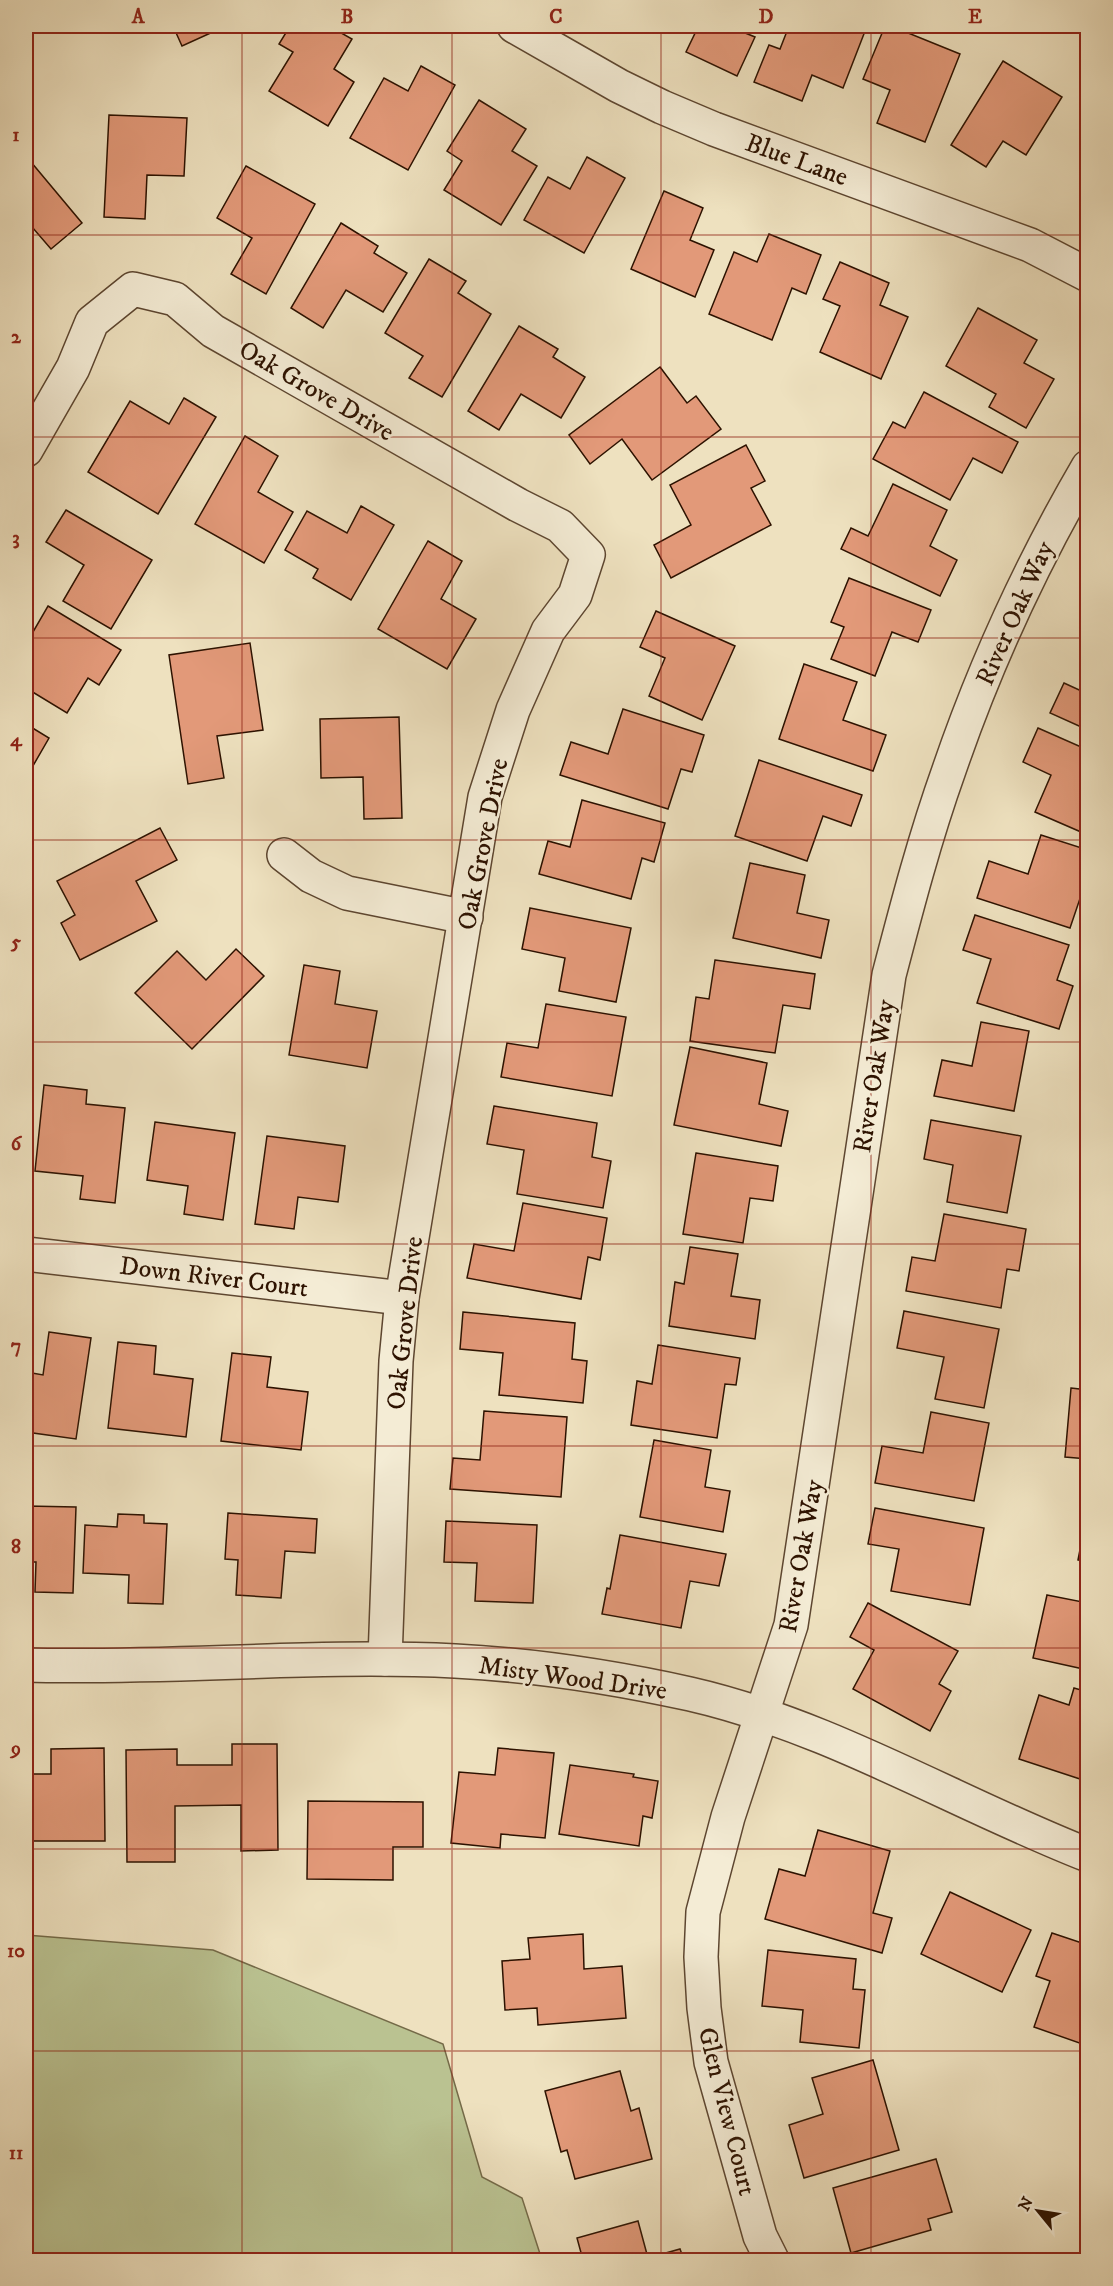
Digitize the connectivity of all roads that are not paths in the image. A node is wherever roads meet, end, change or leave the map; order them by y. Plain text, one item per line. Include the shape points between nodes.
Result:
1 (514, 26) edge
2 (1088, 275) edge
3 (26, 450) edge
4 (1088, 467) edge
5 (284, 855) dead end
6 (466, 917) junction
7 (26, 1254) edge
8 (402, 1298) junction
9 (385, 1659) junction
10 (26, 1665) edge
11 (762, 1714) junction
12 (1088, 1855) edge
13 (772, 2260) edge

1 - 2 street, Blue Lane via 662,107 1030,245
3 - 6 street, Oak Grove Drive via 73,368 92,322 133,289 174,299 213,331 560,526 588,555 575,595 548,632 513,710 486,797
4 - 11 street, River Oak Way via 1051,531 978,691 920,860 891,965 799,1580 791,1624
5 - 6 street via 311,876 347,892
6 - 8 street, Oak Grove Drive
7 - 8 street, Down River Court
8 - 9 street, Oak Grove Drive via 396,1361
9 - 10 street, Misty Wood Drive
9 - 11 street, Misty Wood Drive via 570,1672 692,1695
11 - 12 street, Misty Wood Drive
11 - 13 street, Glen View Court via 713,1866 701,1957 711,2062 760,2236

